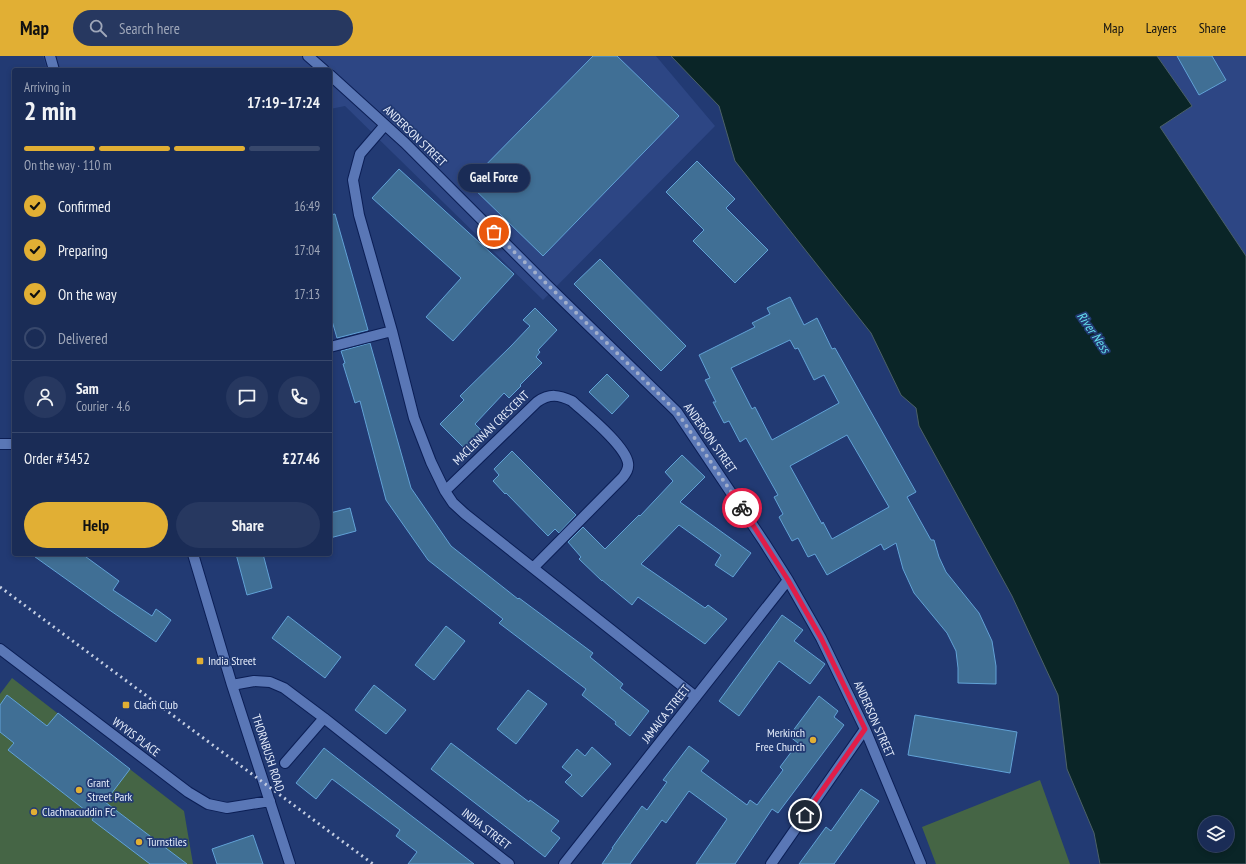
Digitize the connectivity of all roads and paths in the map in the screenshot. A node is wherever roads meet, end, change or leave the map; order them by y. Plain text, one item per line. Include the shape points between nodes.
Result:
1 (50, 56) edge
2 (308, 56) edge
3 (53, 68) edge
4 (322, 68) edge
5 (332, 78) edge
6 (384, 125) junction
7 (392, 331) junction
8 (332, 346) edge
9 (0, 444) edge
10 (12, 444) edge
11 (445, 491) junction
12 (194, 556) edge
13 (533, 568) junction
14 (788, 580) junction
15 (0, 649) edge
16 (232, 685) junction
17 (696, 697) junction
18 (324, 718) junction
19 (865, 729) junction
20 (285, 763) dead end
21 (270, 801) junction
22 (290, 864) edge
23 (509, 864) edge
24 (564, 864) edge
25 (771, 864) edge
26 (921, 864) edge

1 - 3 street
2 - 4 street
5 - 6 street, ANDERSON STREET
6 - 7 street via 360,154 353,180 358,215
6 - 14 street, ANDERSON STREET via 677,412
7 - 8 street
7 - 11 street via 414,418
9 - 10 street
11 - 13 street via 465,514
11 - 13 street, MACLENNAN CRESCENT via 544,397 553,395 572,401 618,444 628,462 628,469
12 - 16 street, THORNBUSH ROAD
13 - 17 street
14 - 17 street, JAMAICA STREET
14 - 19 street, ANDERSON STREET via 821,638
15 - 21 street, WYVIS PLACE via 188,792 208,804 227,808
16 - 18 street via 254,681 270,682 284,688
16 - 21 street, THORNBUSH ROAD
17 - 24 street, JAMAICA STREET
18 - 20 street
18 - 23 street, INDIA STREET
19 - 25 street
19 - 26 street, ANDERSON STREET
21 - 22 street, THORNBUSH ROAD

